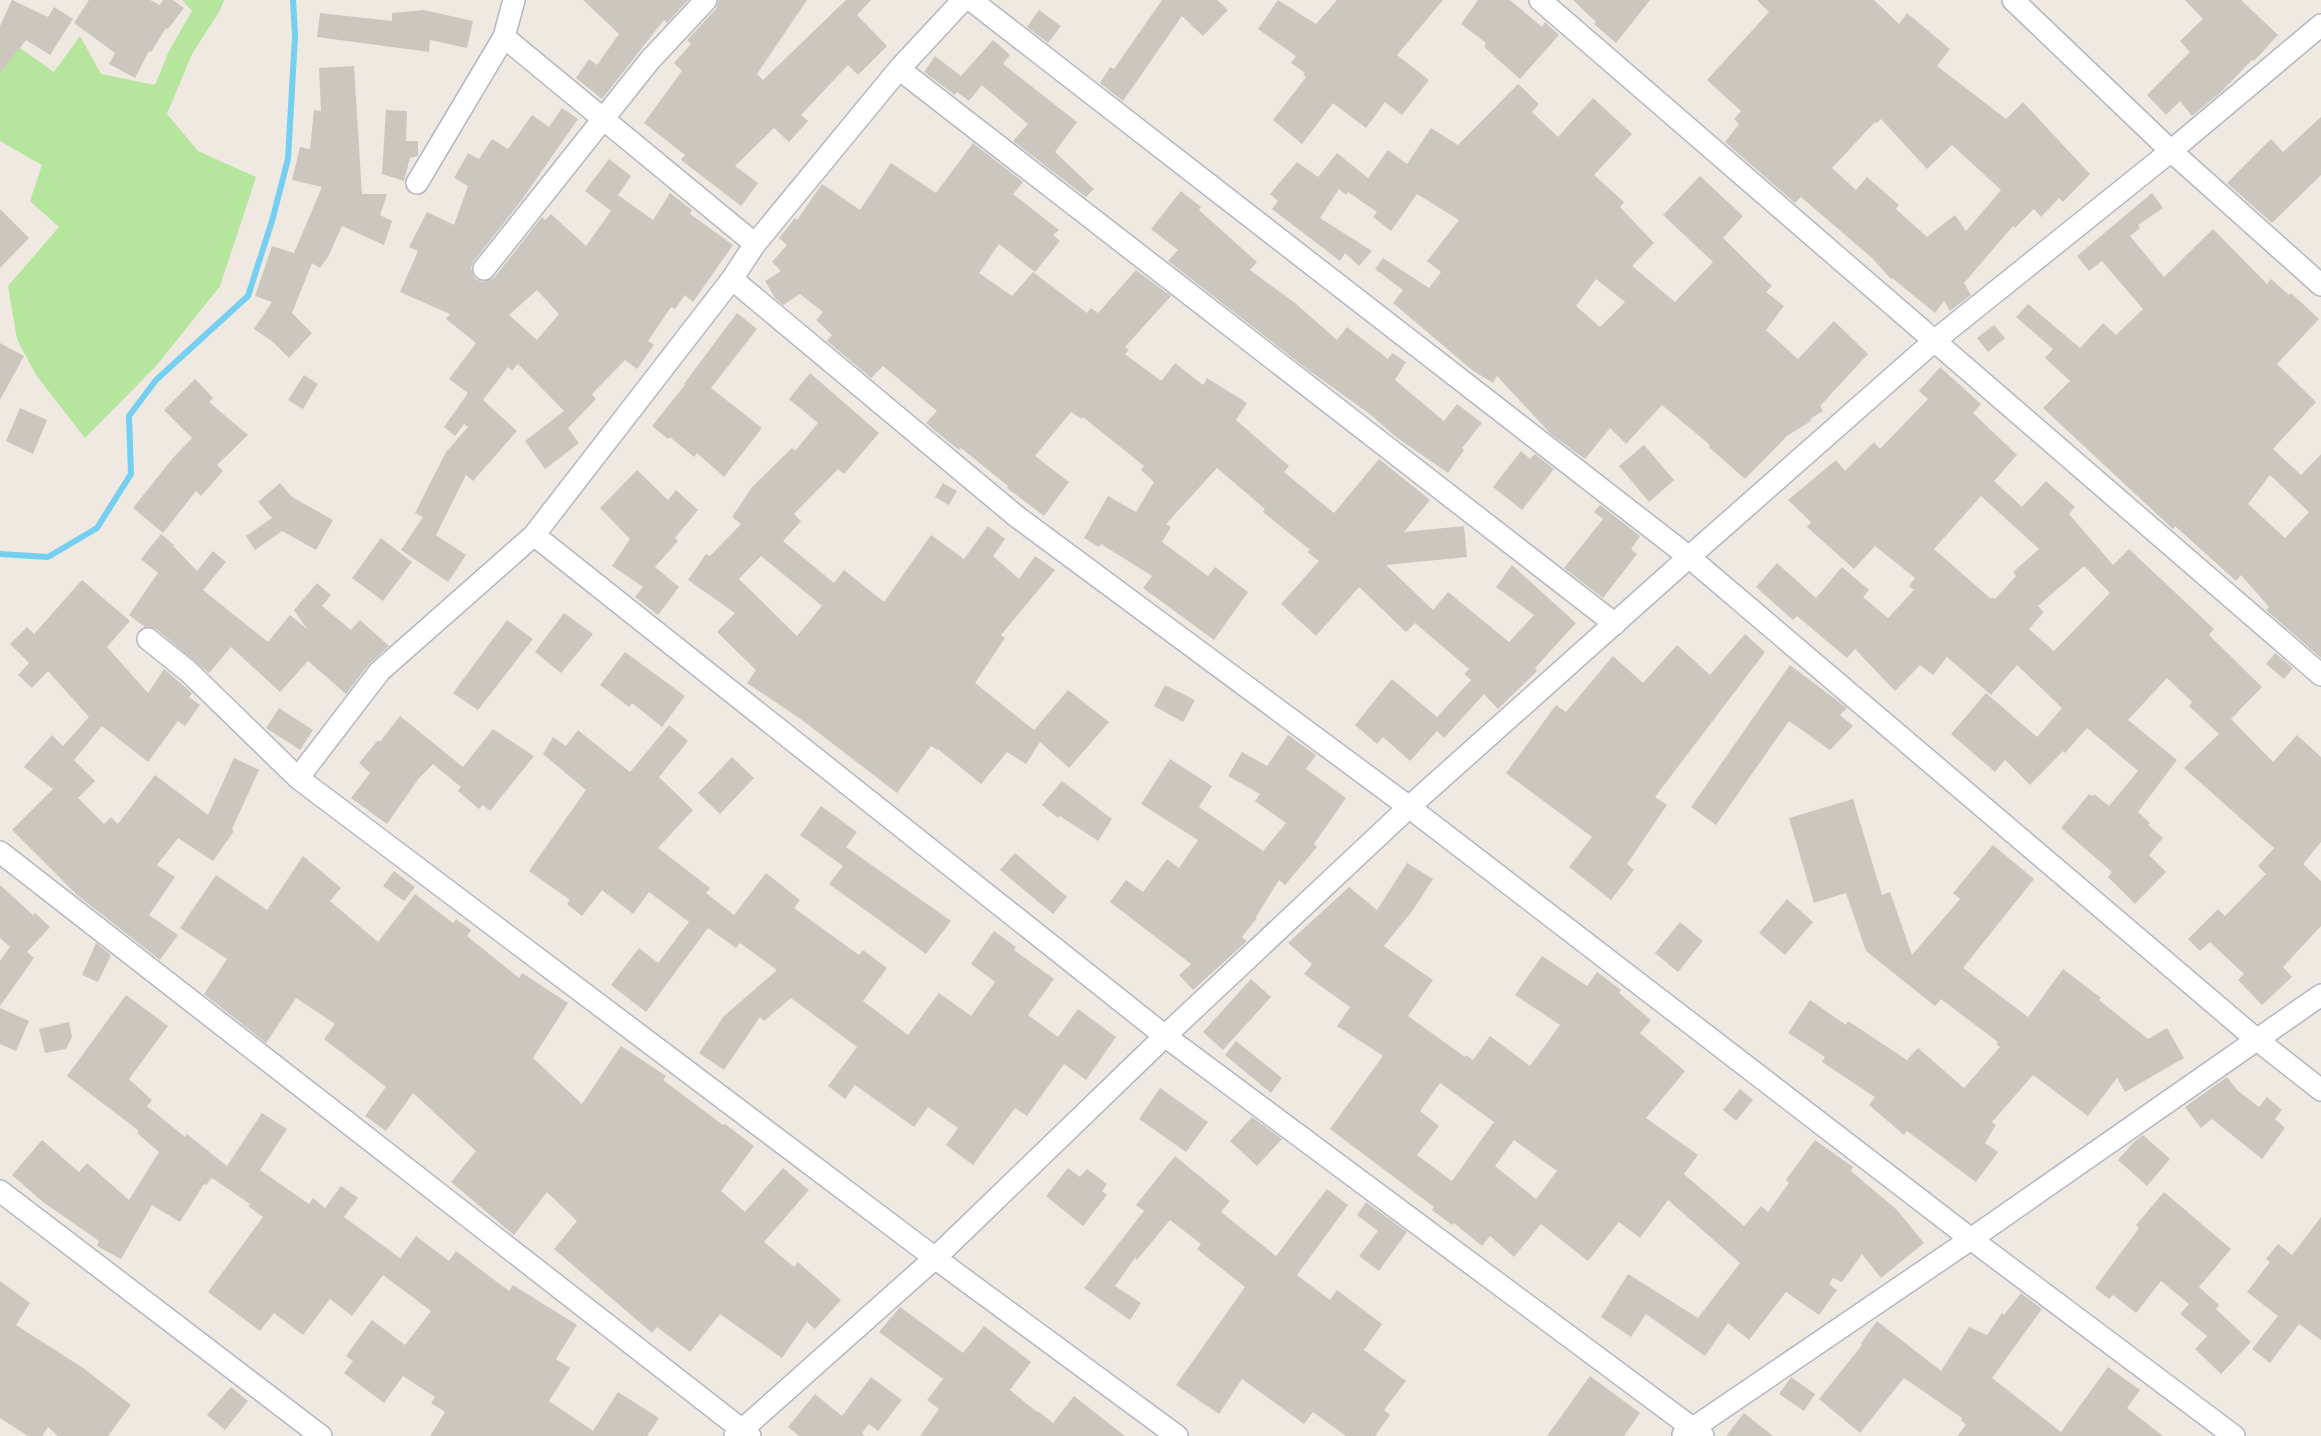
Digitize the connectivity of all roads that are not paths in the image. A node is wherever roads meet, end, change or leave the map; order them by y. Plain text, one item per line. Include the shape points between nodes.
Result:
1 (514, 0) edge
2 (706, 0) edge
3 (963, 0) edge
4 (971, 0) edge
5 (1540, 0) edge
6 (2013, 0) edge
7 (2321, 25) edge
8 (504, 37) junction
9 (899, 69) junction
10 (603, 119) junction
11 (2171, 151) junction
12 (417, 183) dead end
13 (755, 244) junction
14 (484, 269) dead end
15 (732, 279) junction
16 (2321, 285) edge
17 (1933, 342) junction
18 (534, 535) junction
19 (1689, 557) junction
20 (1615, 624) junction
21 (148, 639) dead end
22 (2321, 675) edge
23 (298, 778) junction
24 (1409, 807) junction
25 (0, 852) edge
26 (2321, 995) edge
27 (1165, 1036) junction
28 (2256, 1039) junction
29 (2321, 1090) edge
30 (0, 1191) edge
31 (1971, 1239) junction
32 (935, 1258) junction
33 (1692, 1433) edge
34 (742, 1434) edge
35 (321, 1436) edge
36 (1177, 1436) edge
37 (2234, 1436) edge

1 - 8 street
2 - 10 street
3 - 9 street
4 - 19 street
5 - 17 street
6 - 11 street
7 - 11 street
8 - 10 street
8 - 12 street
9 - 13 street
9 - 20 street
10 - 13 street
10 - 14 street
11 - 16 street
11 - 17 street
13 - 15 street
15 - 18 street
15 - 24 street via 1016,516
17 - 19 street
17 - 22 street
18 - 23 street via 380,671
18 - 27 street
19 - 20 street
19 - 28 street
20 - 24 street
21 - 23 street via 189,672
23 - 32 street
24 - 27 street
24 - 31 street
25 - 34 street
26 - 28 street
27 - 32 street
27 - 33 street
28 - 29 street
28 - 31 street
30 - 35 street
31 - 33 street
31 - 37 street
32 - 34 street
32 - 36 street

